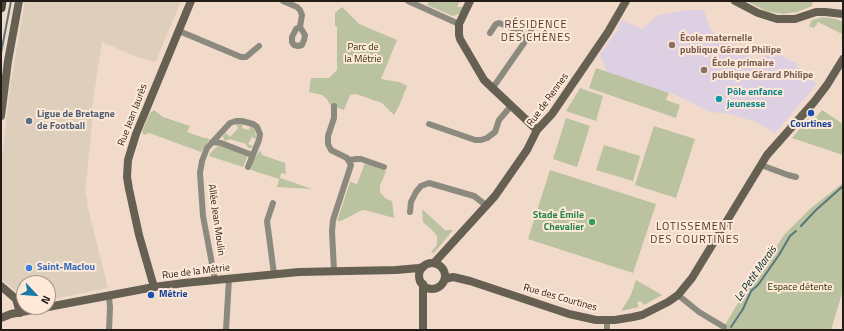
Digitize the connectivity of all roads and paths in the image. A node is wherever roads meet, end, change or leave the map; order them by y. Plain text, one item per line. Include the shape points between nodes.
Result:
1 (2, 1) edge
2 (19, 1) edge
3 (191, 1) edge
4 (283, 1) edge
5 (408, 1) edge
6 (470, 1) edge
7 (626, 1) edge
8 (736, 1) edge
9 (1, 8) edge
10 (843, 14) edge
11 (460, 24) junction
12 (300, 27) dead end
13 (179, 31) junction
14 (520, 31) junction
15 (490, 33) dead end
16 (526, 37) junction
17 (259, 46) dead end
18 (843, 59) edge
19 (492, 89) junction
20 (334, 106) dead end
21 (511, 106) junction
22 (1, 116) edge
23 (429, 124) dead end
24 (537, 130) junction
25 (212, 142) junction
26 (252, 155) junction
27 (349, 160) junction
28 (761, 165) junction
29 (384, 167) dead end
30 (248, 168) dead end
31 (796, 177) dead end
32 (273, 203) dead end
33 (487, 206) junction
34 (410, 212) dead end
35 (451, 245) junction
36 (434, 263) junction
37 (423, 267) junction
38 (443, 269) junction
39 (396, 270) junction
40 (334, 271) junction
41 (274, 274) junction
42 (230, 278) junction
43 (215, 280) junction
44 (445, 280) junction
45 (421, 281) junction
46 (470, 281) junction
47 (1, 286) edge
48 (154, 288) junction
49 (432, 288) junction
50 (678, 295) junction
51 (109, 296) junction
52 (16, 299) edge
53 (424, 305) junction
54 (56, 306) edge
55 (16, 313) edge
56 (1, 318) edge
57 (607, 321) junction
58 (724, 327) dead end
59 (109, 330) edge
60 (226, 330) edge
61 (423, 330) edge
62 (607, 330) edge

1 - 9 main road
2 - 22 street
3 - 13 street, Rue Jean Jaurès
4 - 12 street via 300,10
5 - 11 street
6 - 11 street
7 - 24 street, Rue de Rennes via 552,114
8 - 10 street via 758,13 777,19 795,19 816,12
11 - 19 street via 460,39
13 - 17 street via 241,57 246,57
13 - 48 street, Rue Jean Jaurès via 136,134 127,170 129,189
14 - 15 street via 499,23
14 - 16 street via 521,35
14 - 16 street via 524,26 529,27 530,34
16 - 19 street
18 - 28 street, Rue des Courtines via 819,96
19 - 21 street
20 - 27 street via 328,144 334,153
21 - 23 street via 499,120 494,132 481,140 474,140
21 - 24 street
24 - 33 street, Rue de Rennes via 518,164
25 - 26 street
25 - 26 street, Allée Jean Moulin via 230,123 242,121 253,124 260,134
25 - 43 street, Allée Jean Moulin via 204,154 200,173 204,216
26 - 30 street, Allée Jean Moulin
27 - 29 street via 361,159
27 - 40 street via 350,166 333,220
28 - 31 street
28 - 50 street, Rue des Courtines via 697,271
32 - 41 street via 267,221
33 - 34 street via 474,196 430,183 416,192
33 - 35 street, Rue de Rennes
35 - 36 street, Rue de Rennes
35 - 38 street, Rue de Rennes via 442,260
36 - 37 street
36 - 38 street
37 - 39 street, Rue de la Métrie
37 - 45 street via 420,273
38 - 44 street
38 - 46 street, Rue des Courtines
39 - 40 street, Rue de la Métrie
39 - 45 street, Rue de la Métrie via 409,273
40 - 41 street, Rue de la Métrie
41 - 42 street, Rue de la Métrie
42 - 43 street, Rue de la Métrie
42 - 60 street
43 - 48 street, Rue de la Métrie
44 - 46 street, Rue des Courtines via 453,277
44 - 49 street via 441,285
45 - 49 street
45 - 53 street
46 - 57 street, Rue des Courtines via 569,314
47 - 52 street
48 - 51 street, Rue de la Métrie
49 - 53 street
50 - 57 street, Rue des Courtines via 642,315
50 - 58 street
51 - 54 street, Rue de la Métrie
51 - 59 street
53 - 61 street
55 - 56 street, Rue de la Métrie
57 - 62 street

